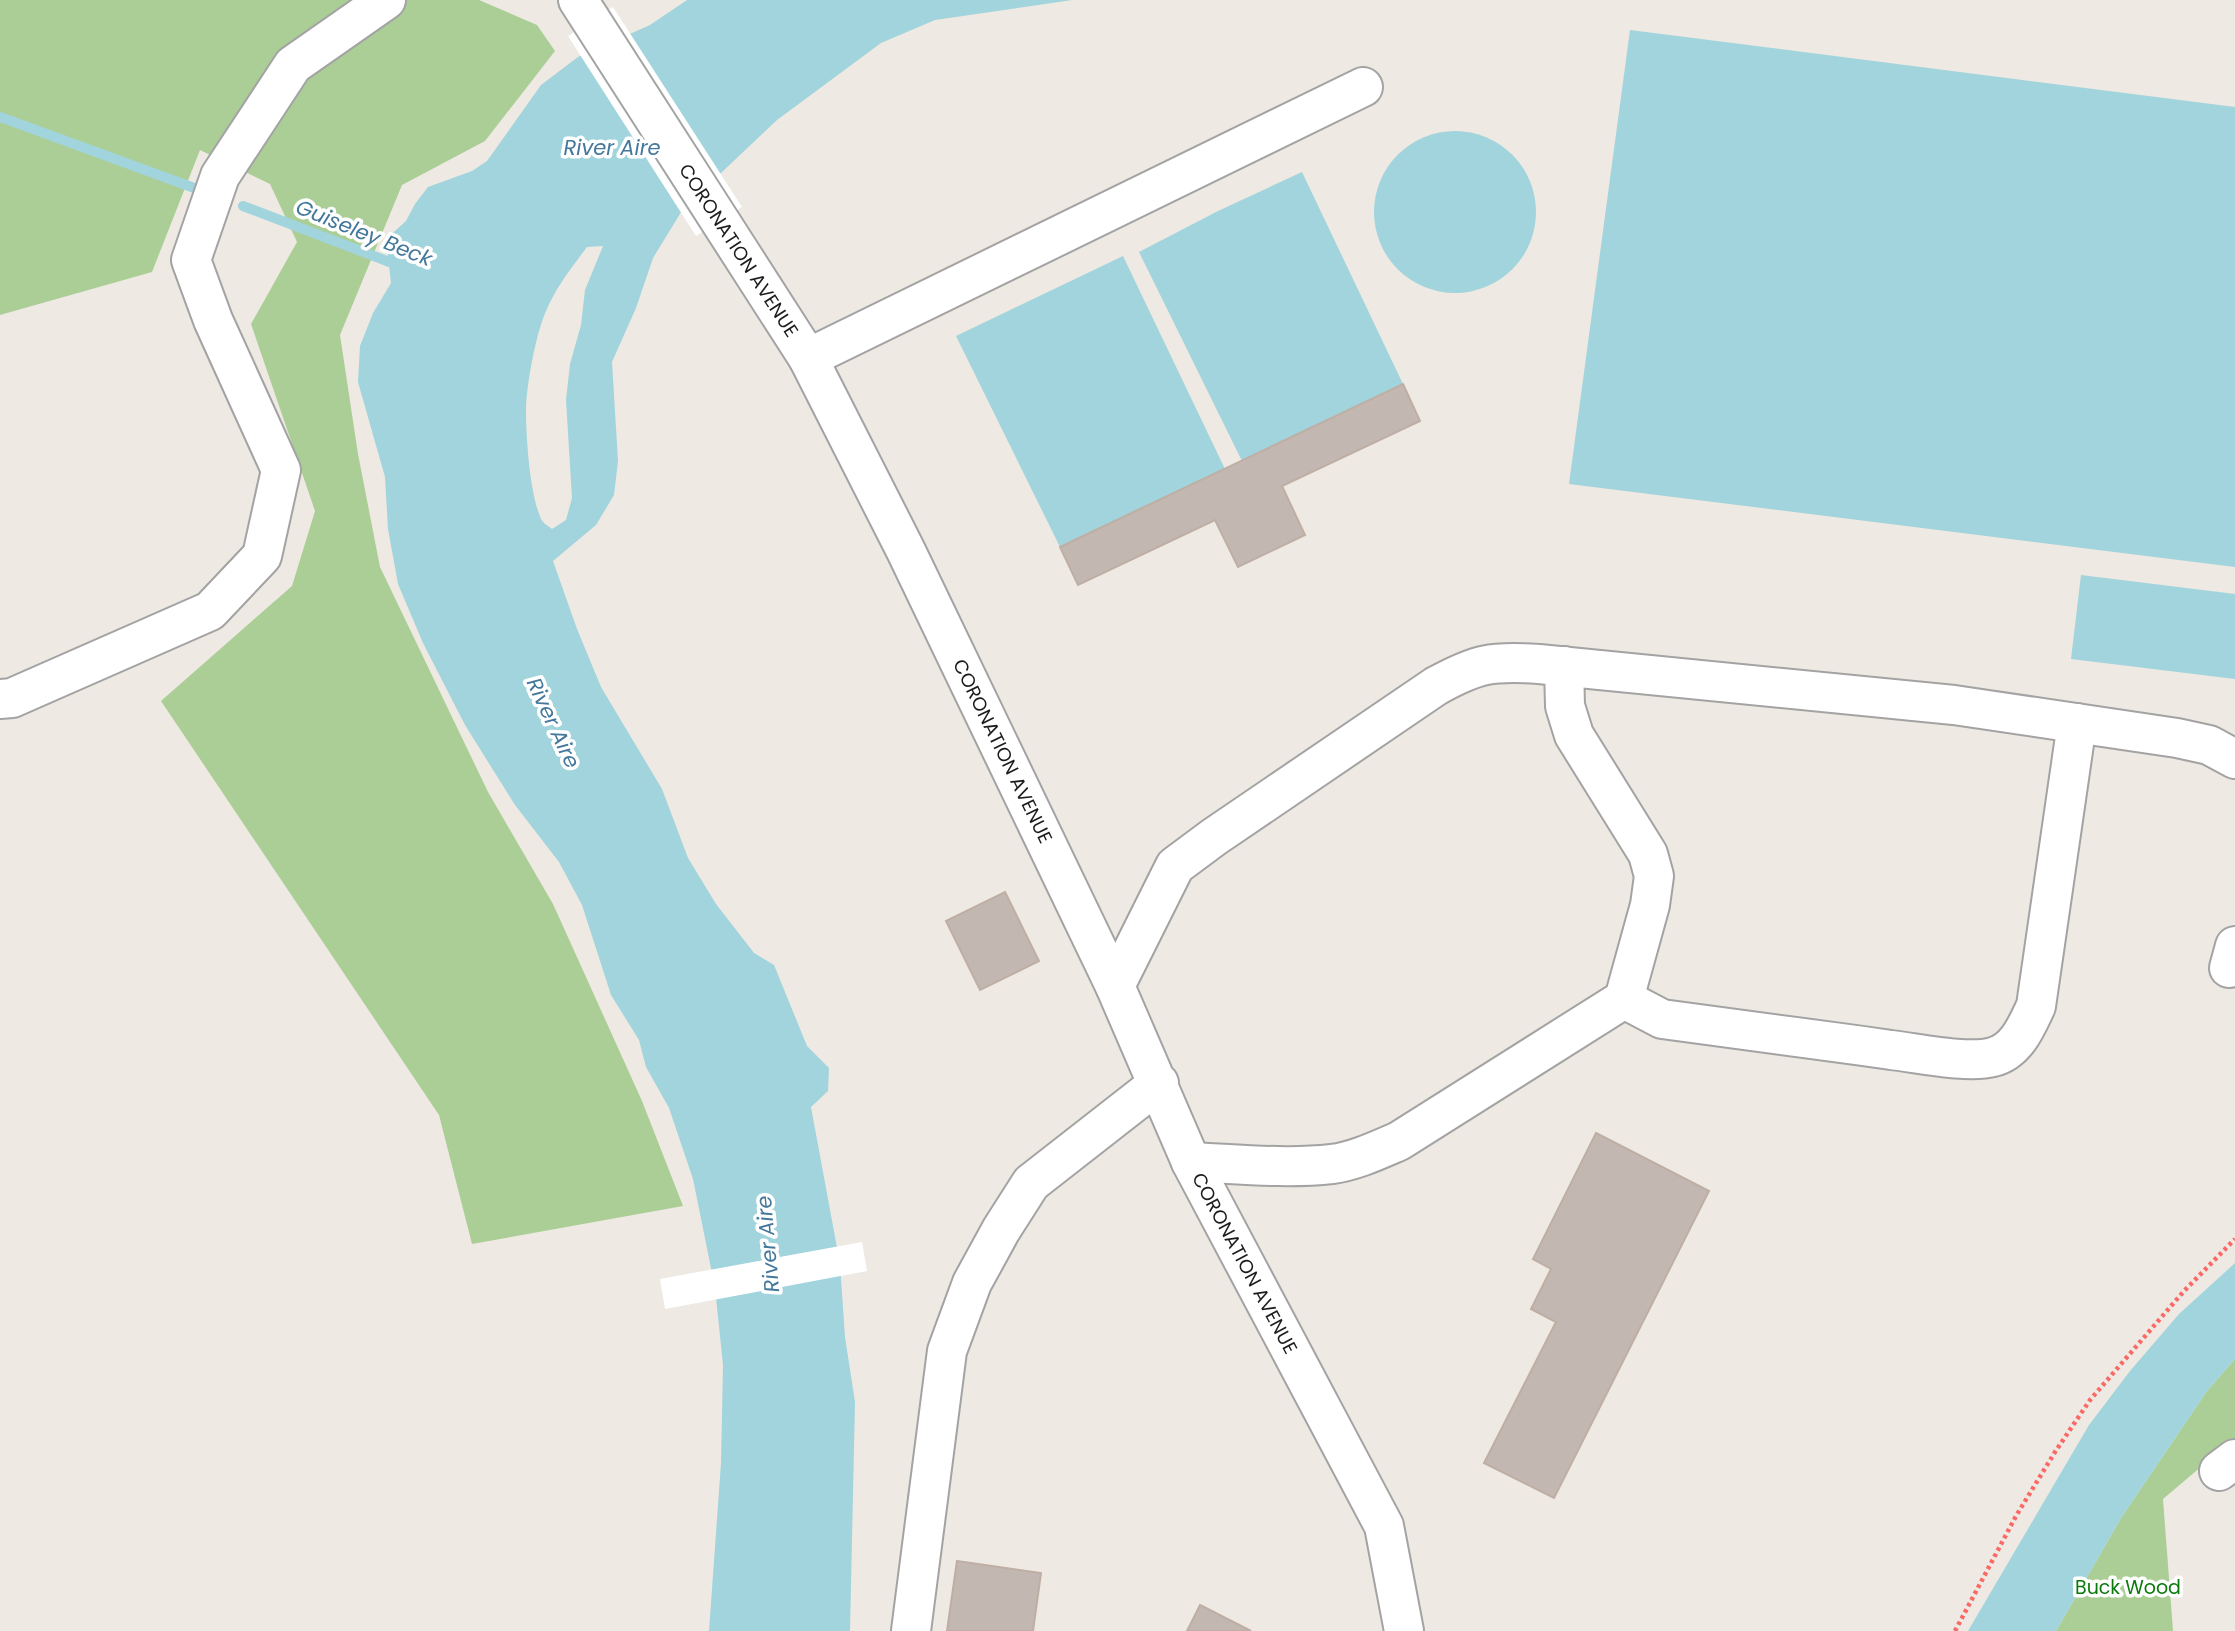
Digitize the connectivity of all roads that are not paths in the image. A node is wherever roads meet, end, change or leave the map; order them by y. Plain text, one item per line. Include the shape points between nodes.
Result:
1 (386, 0) edge
2 (584, 9) edge
3 (1363, 87) dead end
4 (808, 358) junction
5 (1564, 666) junction
6 (0, 699) edge
7 (2077, 723) junction
8 (2235, 759) edge
9 (1115, 986) junction
10 (1625, 999) junction
11 (1159, 1083) junction
12 (1191, 1162) junction
13 (911, 1631) edge
14 (1404, 1631) edge

1 - 6 lane via 293,65 220,176 191,260 281,470 262,556 210,611 12,698
2 - 4 lane, CORONATION AVENUE
3 - 4 lane
4 - 9 lane, CORONATION AVENUE
5 - 7 lane via 1954,705
5 - 9 lane via 1503,661 1468,668 1214,837 1175,866
5 - 10 lane via 1565,706 1574,735 1648,854 1654,876
7 - 8 lane via 2209,745
7 - 10 lane via 2036,1006 2011,1047 1994,1057 1973,1059 1923,1054 1662,1019
9 - 11 lane, CORONATION AVENUE
10 - 12 lane via 1399,1141 1374,1151 1335,1164
11 - 12 lane, CORONATION AVENUE
11 - 13 lane via 1031,1183 972,1283 947,1352
12 - 14 lane, CORONATION AVENUE via 1384,1526

